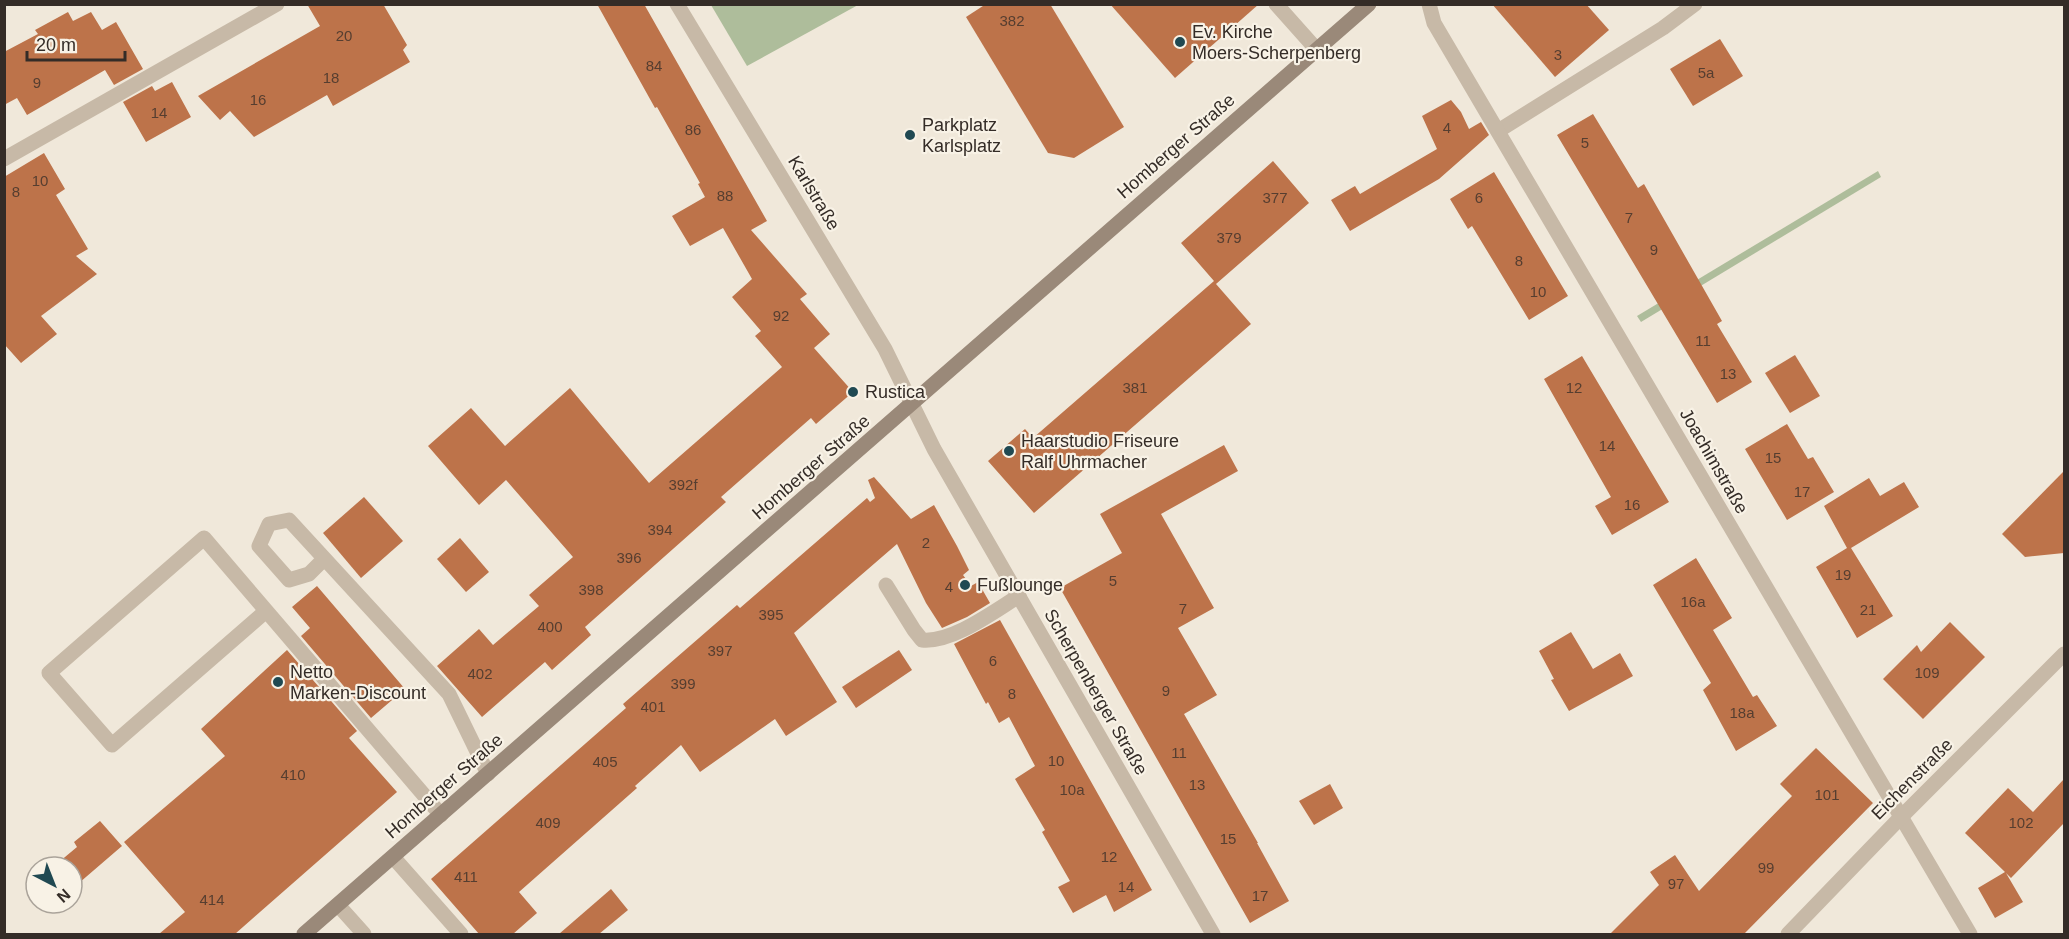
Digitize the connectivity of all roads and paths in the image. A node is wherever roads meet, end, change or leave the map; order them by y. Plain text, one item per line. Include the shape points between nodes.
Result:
1 (277, 4) edge
2 (677, 4) edge
3 (1276, 4) edge
4 (1369, 4) edge
5 (1429, 4) edge
6 (1695, 4) edge
7 (1317, 50) junction
8 (1498, 131) junction
9 (4, 159) edge
10 (912, 405) junction
11 (324, 559) dead end
12 (886, 585) dead end
13 (1019, 597) junction
14 (266, 611) junction
15 (2064, 654) edge
16 (488, 774) junction
17 (441, 815) junction
18 (1900, 818) junction
19 (393, 857) junction
20 (338, 905) junction
21 (304, 934) edge
22 (364, 934) edge
23 (461, 934) edge
24 (1213, 934) edge
25 (1788, 934) edge
26 (1970, 934) edge

1 - 9 street
2 - 10 street, Karlstraße via 885,349
3 - 7 street
4 - 7 main road, Homberger Straße
5 - 8 street, Joachimstraße via 1434,23
6 - 8 street
7 - 10 main road, Homberger Straße
8 - 18 street, Joachimstraße
10 - 13 street, Scherpenberger Straße
10 - 16 main road, Homberger Straße
11 - 16 street via 449,694
12 - 13 street via 922,640 934,641 967,627
13 - 24 street, Scherpenberger Straße
14 - 14 street via 204,538 49,673 112,745
14 - 17 street
15 - 18 street, Eichenstraße
16 - 17 main road, Homberger Straße
17 - 19 main road, Homberger Straße
18 - 25 street, Eichenstraße
18 - 26 street, Joachimstraße
19 - 20 main road, Homberger Straße
19 - 23 street
20 - 21 main road, Homberger Straße
20 - 22 street

